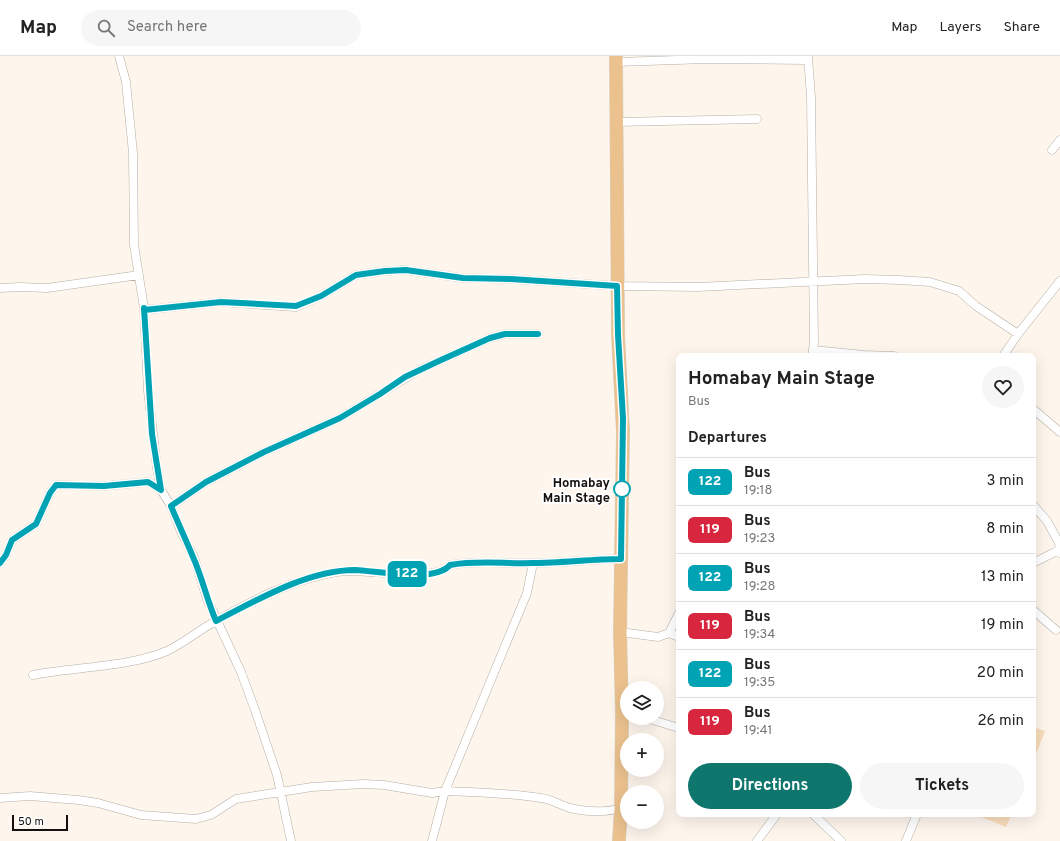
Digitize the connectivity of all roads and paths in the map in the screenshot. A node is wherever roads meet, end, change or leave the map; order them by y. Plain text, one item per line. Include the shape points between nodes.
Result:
1 (120, 56) edge
2 (707, 58) edge
3 (808, 58) edge
4 (616, 59) edge
5 (757, 119) dead end
6 (617, 122) junction
7 (1060, 140) edge
8 (1052, 150) dead end
9 (139, 275) junction
10 (1060, 281) edge
11 (813, 282) junction
12 (617, 286) junction
13 (0, 288) edge
14 (144, 308) junction
15 (538, 334) dead end
16 (1018, 334) junction
17 (812, 353) edge
18 (1005, 353) edge
19 (1036, 412) edge
20 (1060, 432) edge
21 (161, 490) junction
22 (171, 506) junction
23 (1036, 508) edge
24 (1059, 547) edge
25 (621, 559) junction
26 (1036, 562) edge
27 (0, 563) edge
28 (532, 564) junction
29 (1036, 613) edge
30 (676, 619) edge
31 (216, 621) junction
32 (1056, 630) dead end
33 (620, 632) junction
34 (669, 633) junction
35 (676, 636) edge
36 (34, 675) dead end
37 (623, 681) edge
38 (664, 723) edge
39 (624, 725) edge
40 (676, 727) edge
41 (622, 785) edge
42 (445, 791) junction
43 (281, 792) junction
44 (0, 798) edge
45 (620, 808) edge
46 (775, 817) edge
47 (816, 817) edge
48 (915, 817) edge
49 (620, 824) edge
50 (291, 841) edge
51 (432, 841) edge
52 (619, 841) edge
53 (757, 841) edge
54 (841, 841) edge
55 (906, 841) edge

1 - 9 street via 126,82 133,153 134,244
2 - 3 street
2 - 4 street
3 - 11 street via 811,97
4 - 6 highway
5 - 6 street
6 - 12 highway
7 - 8 street
9 - 13 street via 47,288
9 - 14 street
10 - 16 street
11 - 12 street via 698,287
11 - 16 street via 866,279 930,282 959,290 976,306
11 - 17 street
12 - 14 street via 463,278 406,270 356,275 321,296 296,306 221,302
12 - 25 highway via 623,418
14 - 21 street via 152,434
15 - 22 street via 505,334 490,338 431,364 405,377 340,418 264,452 206,482
16 - 18 street
19 - 20 street
21 - 22 street
21 - 27 street via 148,482 104,486 56,485 36,524 12,540
22 - 31 street via 194,557
23 - 24 street via 1047,521
24 - 26 street
25 - 28 street
25 - 33 highway
28 - 31 street via 469,562 450,565 446,570 426,575 354,570 336,572 275,591
28 - 42 street via 527,593
29 - 32 street
30 - 34 street
31 - 36 street via 172,648 143,659
31 - 43 street via 243,678 271,755
33 - 34 street via 658,636
33 - 37 highway
34 - 35 street
38 - 40 street
39 - 41 highway
42 - 43 street via 432,793 363,784
42 - 45 street via 543,798 570,808 588,811 606,812
42 - 51 street
43 - 44 street via 236,799 210,816 196,819 142,815 78,800 30,796
43 - 50 street
46 - 53 street
47 - 54 street
48 - 55 street
49 - 52 highway

